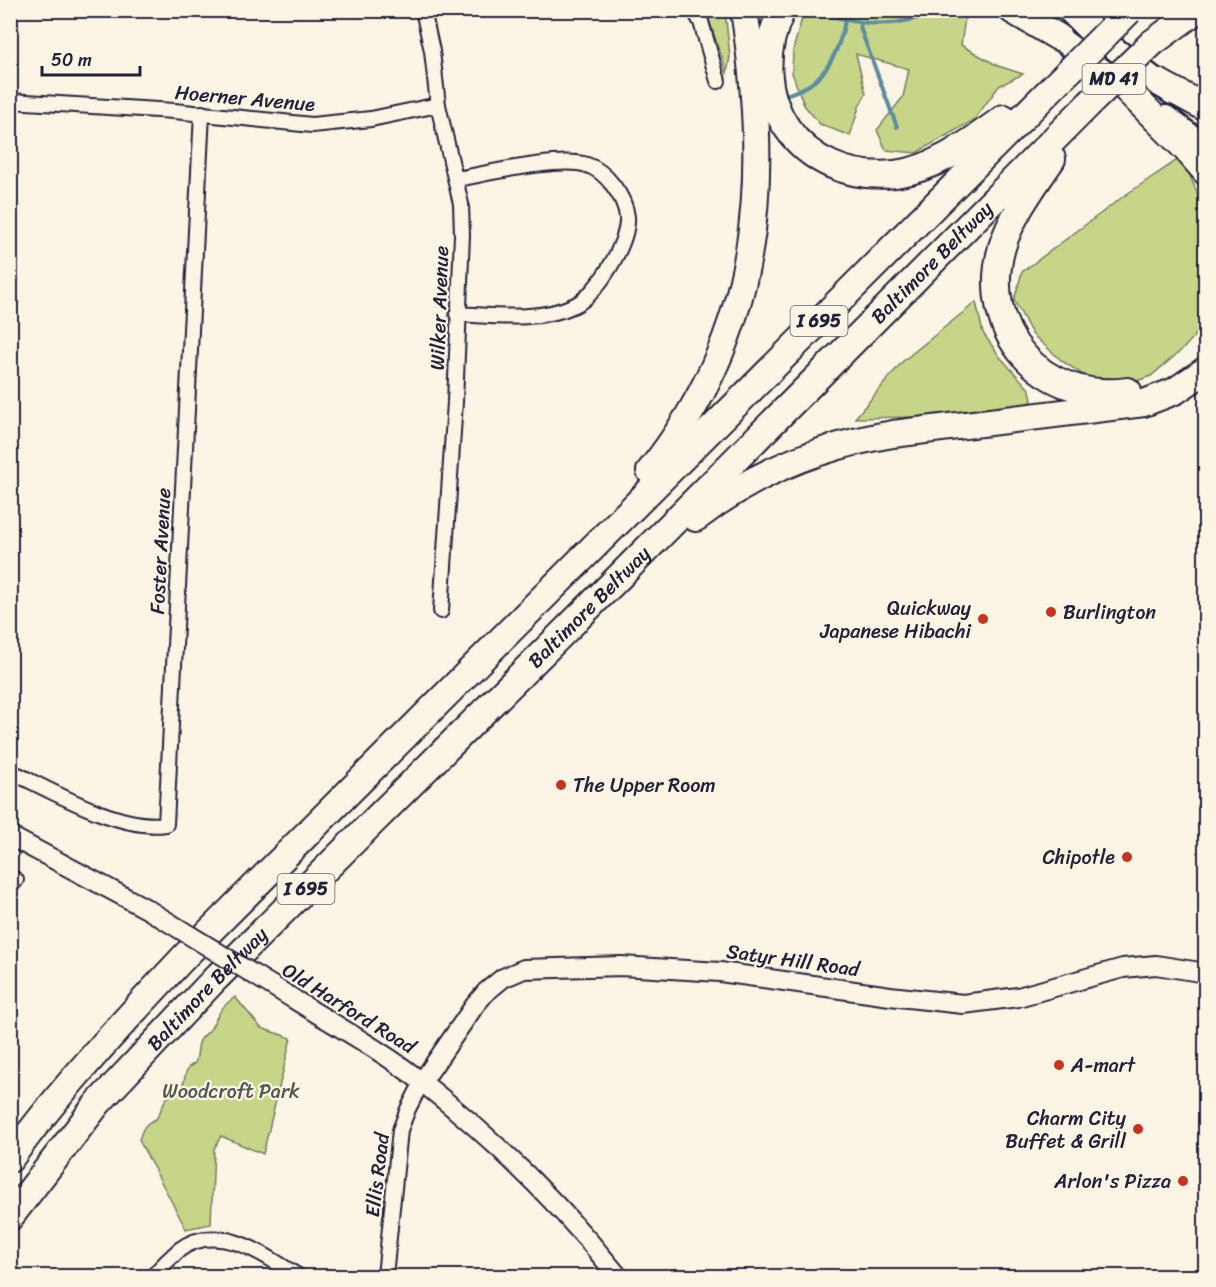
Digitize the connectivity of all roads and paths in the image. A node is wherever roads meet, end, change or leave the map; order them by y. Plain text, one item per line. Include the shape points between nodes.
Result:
1 (423, 10) edge
2 (694, 10) edge
3 (744, 10) edge
4 (782, 10) edge
5 (1012, 10) edge
6 (1023, 10) edge
7 (1064, 10) edge
8 (1071, 10) edge
9 (1182, 10) edge
10 (1197, 10) edge
11 (1130, 11) edge
12 (1095, 34) junction
13 (1058, 37) junction
14 (1158, 37) junction
15 (1062, 77) junction
16 (718, 81) dead end
17 (1158, 82) junction
18 (1121, 84) junction
19 (10, 101) edge
20 (1089, 104) junction
21 (438, 105) junction
22 (1206, 108) edge
23 (202, 113) junction
24 (1206, 117) edge
25 (1206, 147) edge
26 (1206, 172) edge
27 (456, 179) junction
28 (457, 314) junction
29 (1206, 349) edge
30 (1206, 370) edge
31 (579, 561) junction
32 (619, 577) junction
33 (441, 611) dead end
34 (10, 771) edge
35 (10, 836) edge
36 (1206, 972) edge
37 (422, 1082) junction
38 (10, 1159) edge
39 (10, 1217) edge
40 (153, 1276) edge
41 (298, 1276) edge
42 (385, 1276) edge
43 (618, 1276) edge

1 - 21 street, Wilker Avenue
2 - 16 street
3 - 31 highway via 753,78 757,174 756,212 745,279 714,369 683,426
4 - 15 highway via 767,56 773,100 795,138 823,161 843,170 897,174 939,160
5 - 13 highway
6 - 13 main road, MD 41
7 - 12 main road, MD 41
8 - 12 highway
9 - 14 highway, Baltimore Beltway / I 695
10 - 14 highway
11 - 15 highway, Baltimore Beltway / I 695, bridge
12 - 17 main road, MD 41
13 - 18 main road, MD 41
14 - 20 highway, Baltimore Beltway / I 695, bridge
15 - 31 highway, Baltimore Beltway / I 695
17 - 22 highway
17 - 24 main road, MD 41
18 - 25 main road, MD 41
18 - 26 highway
19 - 23 street, Hoerner Avenue
20 - 29 highway via 1027,194 1002,248 996,284 1008,334 1018,350 1046,375 1078,389 1112,394 1157,384
20 - 32 highway, Baltimore Beltway / I 695
21 - 23 street, Hoerner Avenue via 330,124 294,124
21 - 27 street, Wilker Avenue
23 - 34 street, Foster Avenue via 166,824 144,825 96,811
27 - 28 street, Wilker Avenue via 462,235
27 - 28 street via 528,166 579,163 597,169 606,178 623,203 627,217 620,246 600,282 578,304 536,316
28 - 33 street, Wilker Avenue
30 - 32 highway via 1160,399 1144,403 893,434 827,448 730,492
31 - 38 highway, Baltimore Beltway / I 695 via 187,954 76,1077
32 - 39 highway, Baltimore Beltway / I 695 via 166,1030 98,1103
35 - 37 street, Old Harford Road, bridge via 147,909
36 - 37 street, Satyr Hill Road via 1156,965 1123,968 1018,997 963,1004 711,972 621,966 524,969 503,978 486,992
37 - 42 street, Ellis Road via 400,1130
37 - 43 street, Old Harford Road via 511,1159
40 - 41 street via 181,1249 199,1240 220,1239 250,1247

